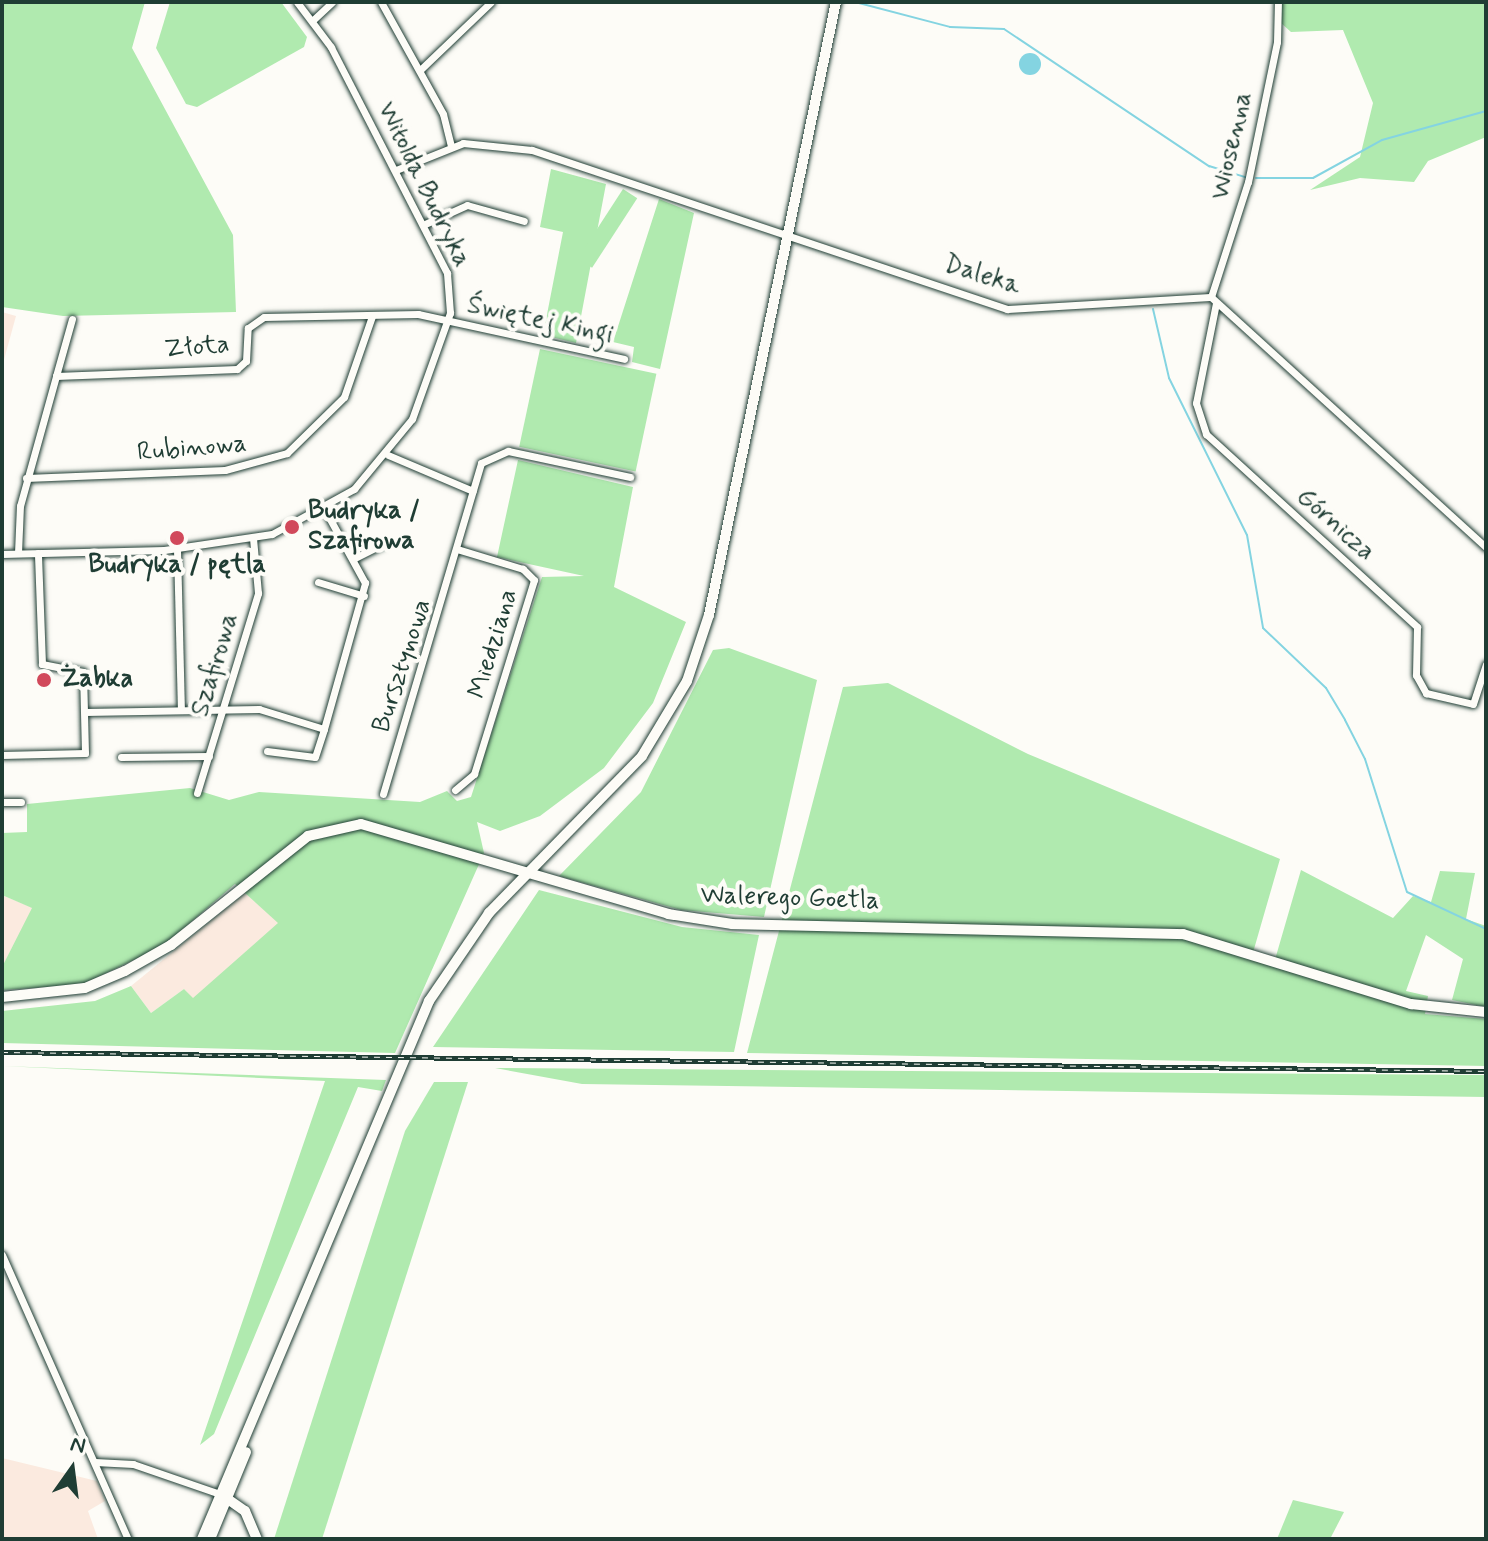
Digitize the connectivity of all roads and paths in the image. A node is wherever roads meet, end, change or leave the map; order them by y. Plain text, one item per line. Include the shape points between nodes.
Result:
1 (297, 2) edge
2 (332, 2) edge
3 (381, 2) edge
4 (491, 2) edge
5 (836, 2) edge
6 (1278, 2) edge
7 (313, 20) junction
8 (420, 70) junction
9 (451, 145) junction
10 (396, 170) junction
11 (524, 221) dead end
12 (425, 224) junction
13 (788, 233) junction
14 (1213, 300) junction
15 (372, 316) junction
16 (72, 319) dead end
17 (447, 322) junction
18 (624, 359) dead end
19 (56, 376) junction
20 (388, 455) junction
21 (630, 477) dead end
22 (26, 478) junction
23 (473, 491) junction
24 (325, 510) junction
25 (253, 538) junction
26 (381, 545) dead end
27 (1486, 547) edge
28 (177, 549) junction
29 (460, 550) junction
30 (18, 553) junction
31 (38, 553) junction
32 (2, 554) edge
33 (355, 558) junction
34 (318, 582) dead end
35 (364, 596) junction
36 (1486, 664) edge
37 (181, 709) junction
38 (222, 710) junction
39 (85, 712) junction
40 (324, 729) junction
41 (267, 751) dead end
42 (2, 755) edge
43 (209, 756) junction
44 (121, 757) dead end
45 (455, 790) dead end
46 (197, 793) dead end
47 (383, 794) dead end
48 (2, 802) edge
49 (21, 802) dead end
50 (526, 875) junction
51 (2, 997) edge
52 (1486, 1012) edge
53 (2, 1255) edge
54 (95, 1462) junction
55 (223, 1496) junction
56 (128, 1539) edge
57 (202, 1539) edge
58 (210, 1539) edge
59 (257, 1539) edge

1 - 7 street, Witolda Budryka
2 - 7 street
3 - 8 street
4 - 8 street
5 - 13 main road
6 - 14 street, Wiosenna via 1277,42 1248,182
7 - 10 street, Witolda Budryka
8 - 9 street
9 - 10 street, Daleka
9 - 13 street, Daleka via 486,142 552,155
10 - 12 street, Witolda Budryka
11 - 12 street via 467,205
12 - 17 street, Witolda Budryka via 447,273
13 - 14 street, Daleka via 1007,309
13 - 50 main road via 709,615 687,681 635,765
14 - 27 street
14 - 36 street, Górnicza via 1196,403 1206,434 1417,627 1416,675 1426,693 1473,704
15 - 17 street, Złota
15 - 19 street, Złota via 259,318 248,328 246,361 237,369
15 - 22 street, Rubinowa via 344,397 287,453 225,470
16 - 19 street
17 - 18 street, Świętej Kingi
17 - 20 street, Witolda Budryka via 425,394
19 - 22 street
20 - 23 street
20 - 24 street, Witolda Budryka
21 - 23 street, Bursztynowa via 508,451 481,463
22 - 30 street
23 - 29 street, Bursztynowa
24 - 25 street, Witolda Budryka
24 - 33 street
25 - 28 street, Witolda Budryka
25 - 38 street, Szafirowa via 258,593
26 - 33 street
28 - 31 street, Witolda Budryka
28 - 37 street
29 - 45 street, Miedziana via 514,565 534,580 474,774
29 - 47 street, Bursztynowa
30 - 31 street, Witolda Budryka
30 - 32 street, Witolda Budryka
31 - 39 street via 42,664 81,670
33 - 35 street
34 - 35 street
35 - 40 street
37 - 38 street
37 - 39 street
38 - 40 street via 276,714
38 - 43 street, Szafirowa
39 - 42 street via 85,753
40 - 41 street via 315,757
43 - 44 street, Szafirowa
43 - 46 street, Szafirowa
48 - 49 street
50 - 51 main road, Walerego Goetla via 397,830 340,826 289,848 171,945 125,971 85,988
50 - 52 main road, Walerego Goetla via 732,924 1183,934 1411,1004
50 - 55 main road via 468,938 429,1001
53 - 54 street
54 - 55 street via 133,1464
54 - 56 street
55 - 57 main road
55 - 58 main road
55 - 59 main road via 250,1517

